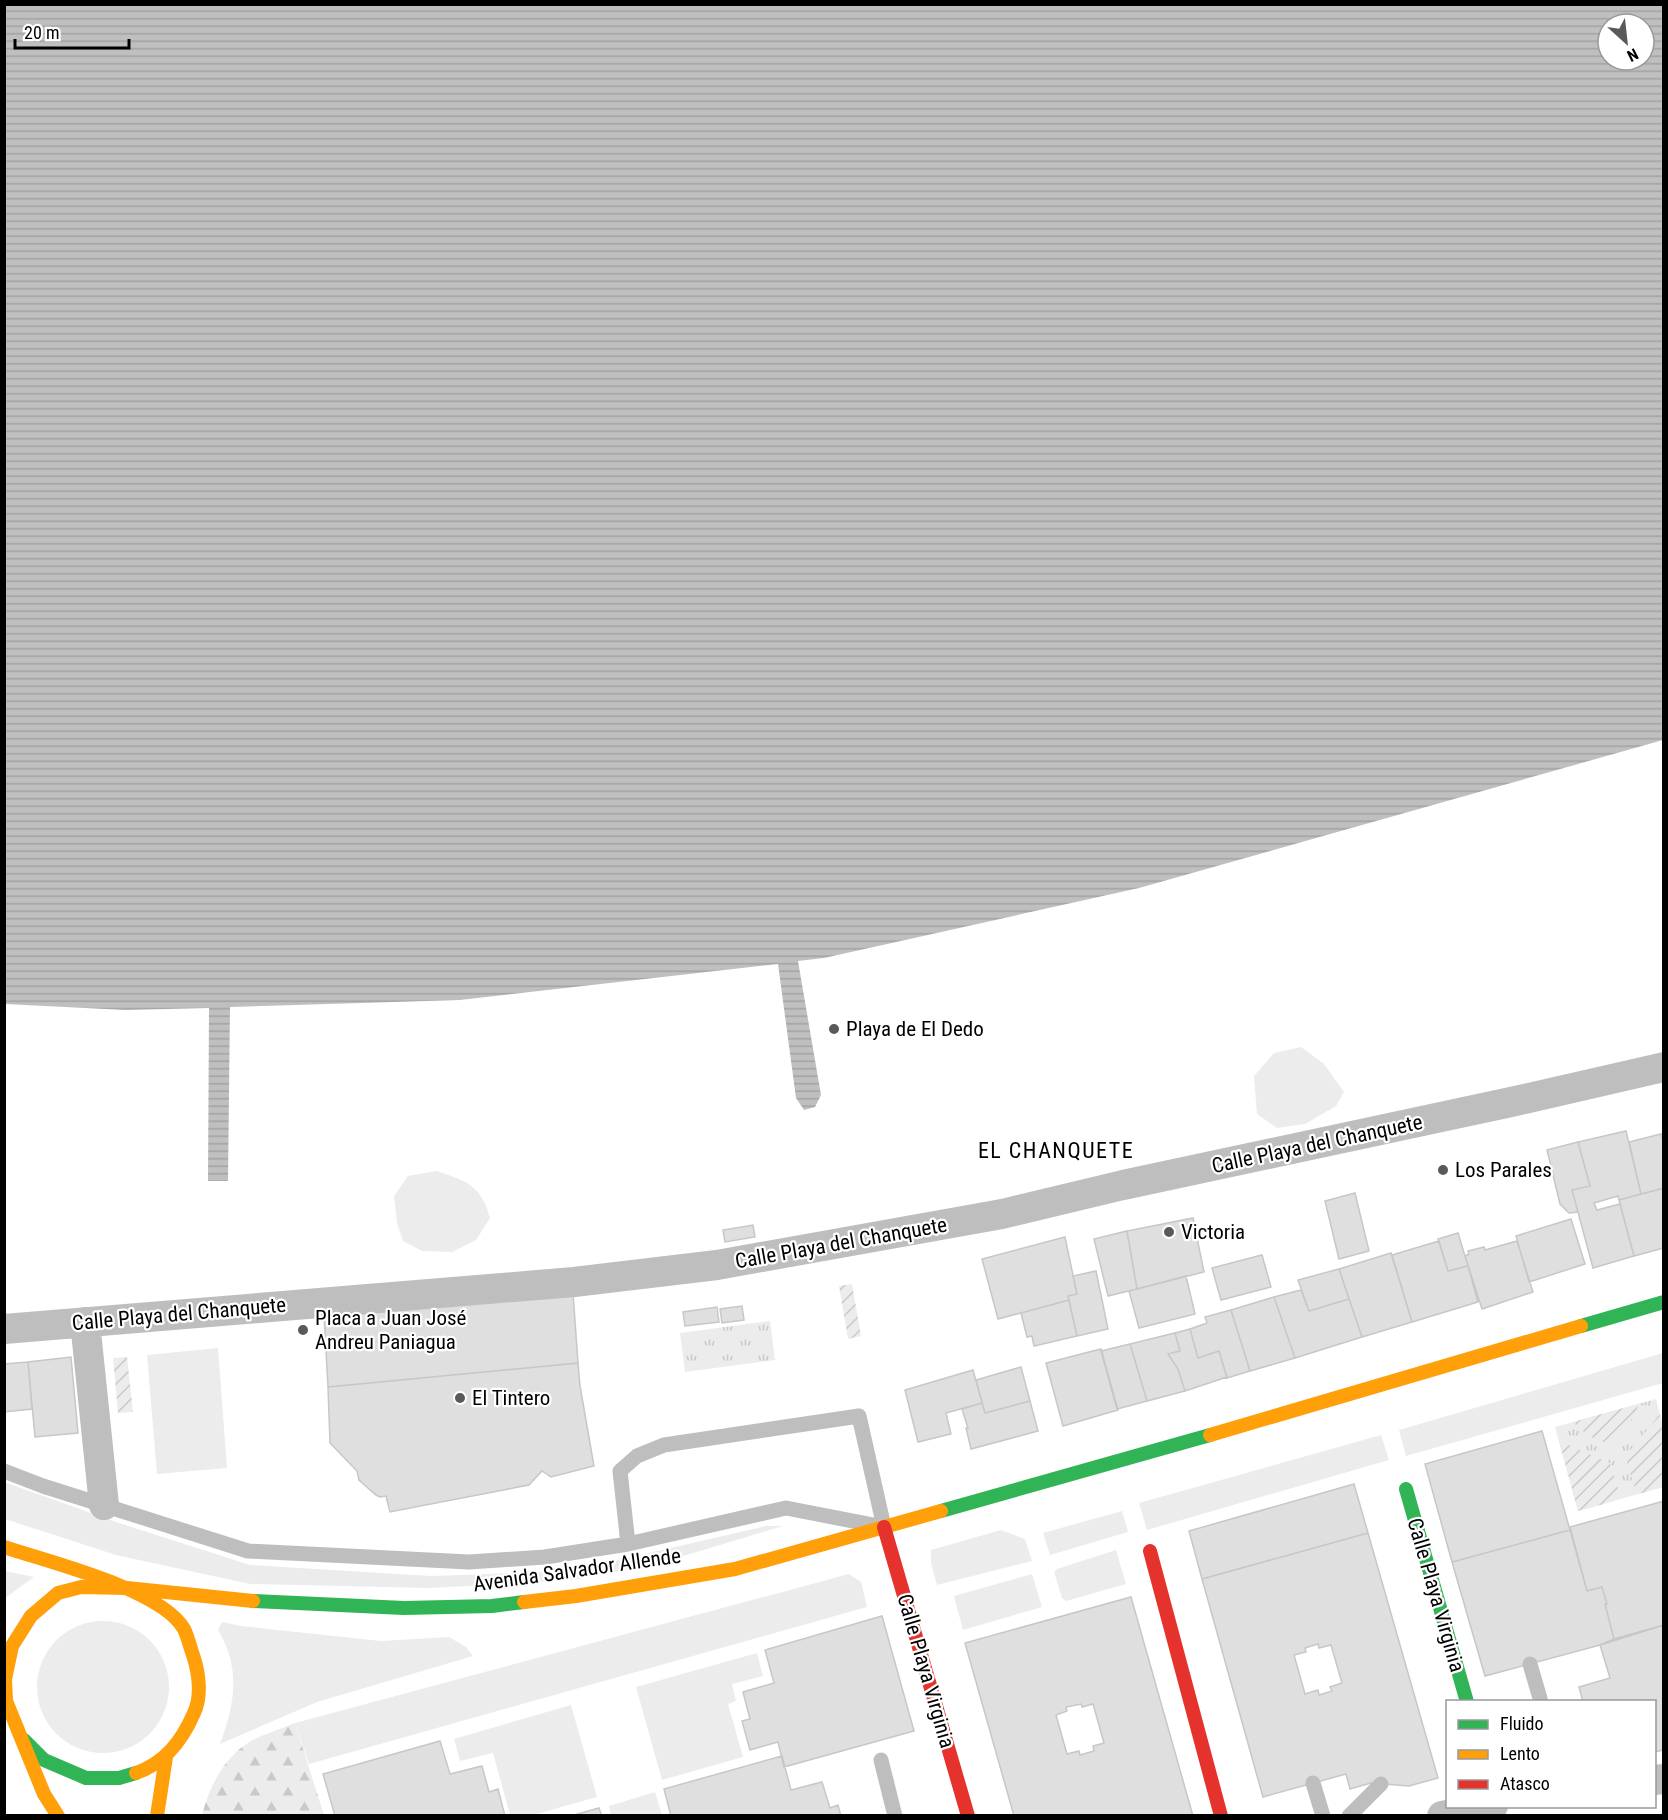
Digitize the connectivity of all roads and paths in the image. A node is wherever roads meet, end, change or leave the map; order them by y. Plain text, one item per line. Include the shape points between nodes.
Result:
1 (1664, 1067) edge
2 (1664, 1302) edge
3 (85, 1322) junction
4 (4, 1329) edge
5 (4, 1471) edge
6 (1406, 1489) dead end
7 (104, 1505) junction
8 (884, 1527) junction
9 (628, 1544) junction
10 (4, 1547) edge
11 (1150, 1551) dead end
12 (127, 1588) junction
13 (1530, 1664) dead end
14 (5, 1700) edge
15 (1467, 1700) edge
16 (1541, 1700) edge
17 (21, 1736) junction
18 (165, 1756) junction
19 (881, 1760) dead end
20 (1313, 1783) dead end
21 (1381, 1784) dead end
22 (1482, 1808) edge
23 (58, 1815) edge
24 (157, 1815) edge
25 (895, 1815) edge
26 (968, 1815) edge
27 (1221, 1815) edge
28 (1323, 1815) edge
29 (1349, 1815) edge
30 (1443, 1815) edge

1 - 3 street, Calle Playa del Chanquete via 1002,1214 717,1265 562,1283
2 - 8 main road, Avenida Salvador Allende
3 - 4 street, Calle Playa del Chanquete
3 - 7 street
5 - 7 lane
6 - 15 main road, Calle Playa Virginia
7 - 9 lane via 248,1551 469,1562 545,1557
8 - 9 lane via 786,1508
8 - 9 lane via 859,1416 664,1445 637,1456 620,1471
8 - 12 main road, Avenida Salvador Allende via 735,1569 492,1606 404,1608 264,1602
8 - 26 main road, Calle Playa Virginia
10 - 12 main road
11 - 27 main road
12 - 14 main road, Avenida Salvador Allende via 81,1587 58,1593 31,1616 12,1646
12 - 18 main road, Avenida Salvador Allende via 161,1605 184,1629 199,1672 196,1707 186,1732
13 - 16 lane
14 - 17 main road, Avenida Salvador Allende
17 - 18 main road, Avenida Salvador Allende via 44,1760 86,1778 119,1778 147,1769
17 - 23 main road via 44,1794
18 - 24 main road
19 - 25 lane
20 - 28 lane
21 - 29 lane
22 - 30 street

